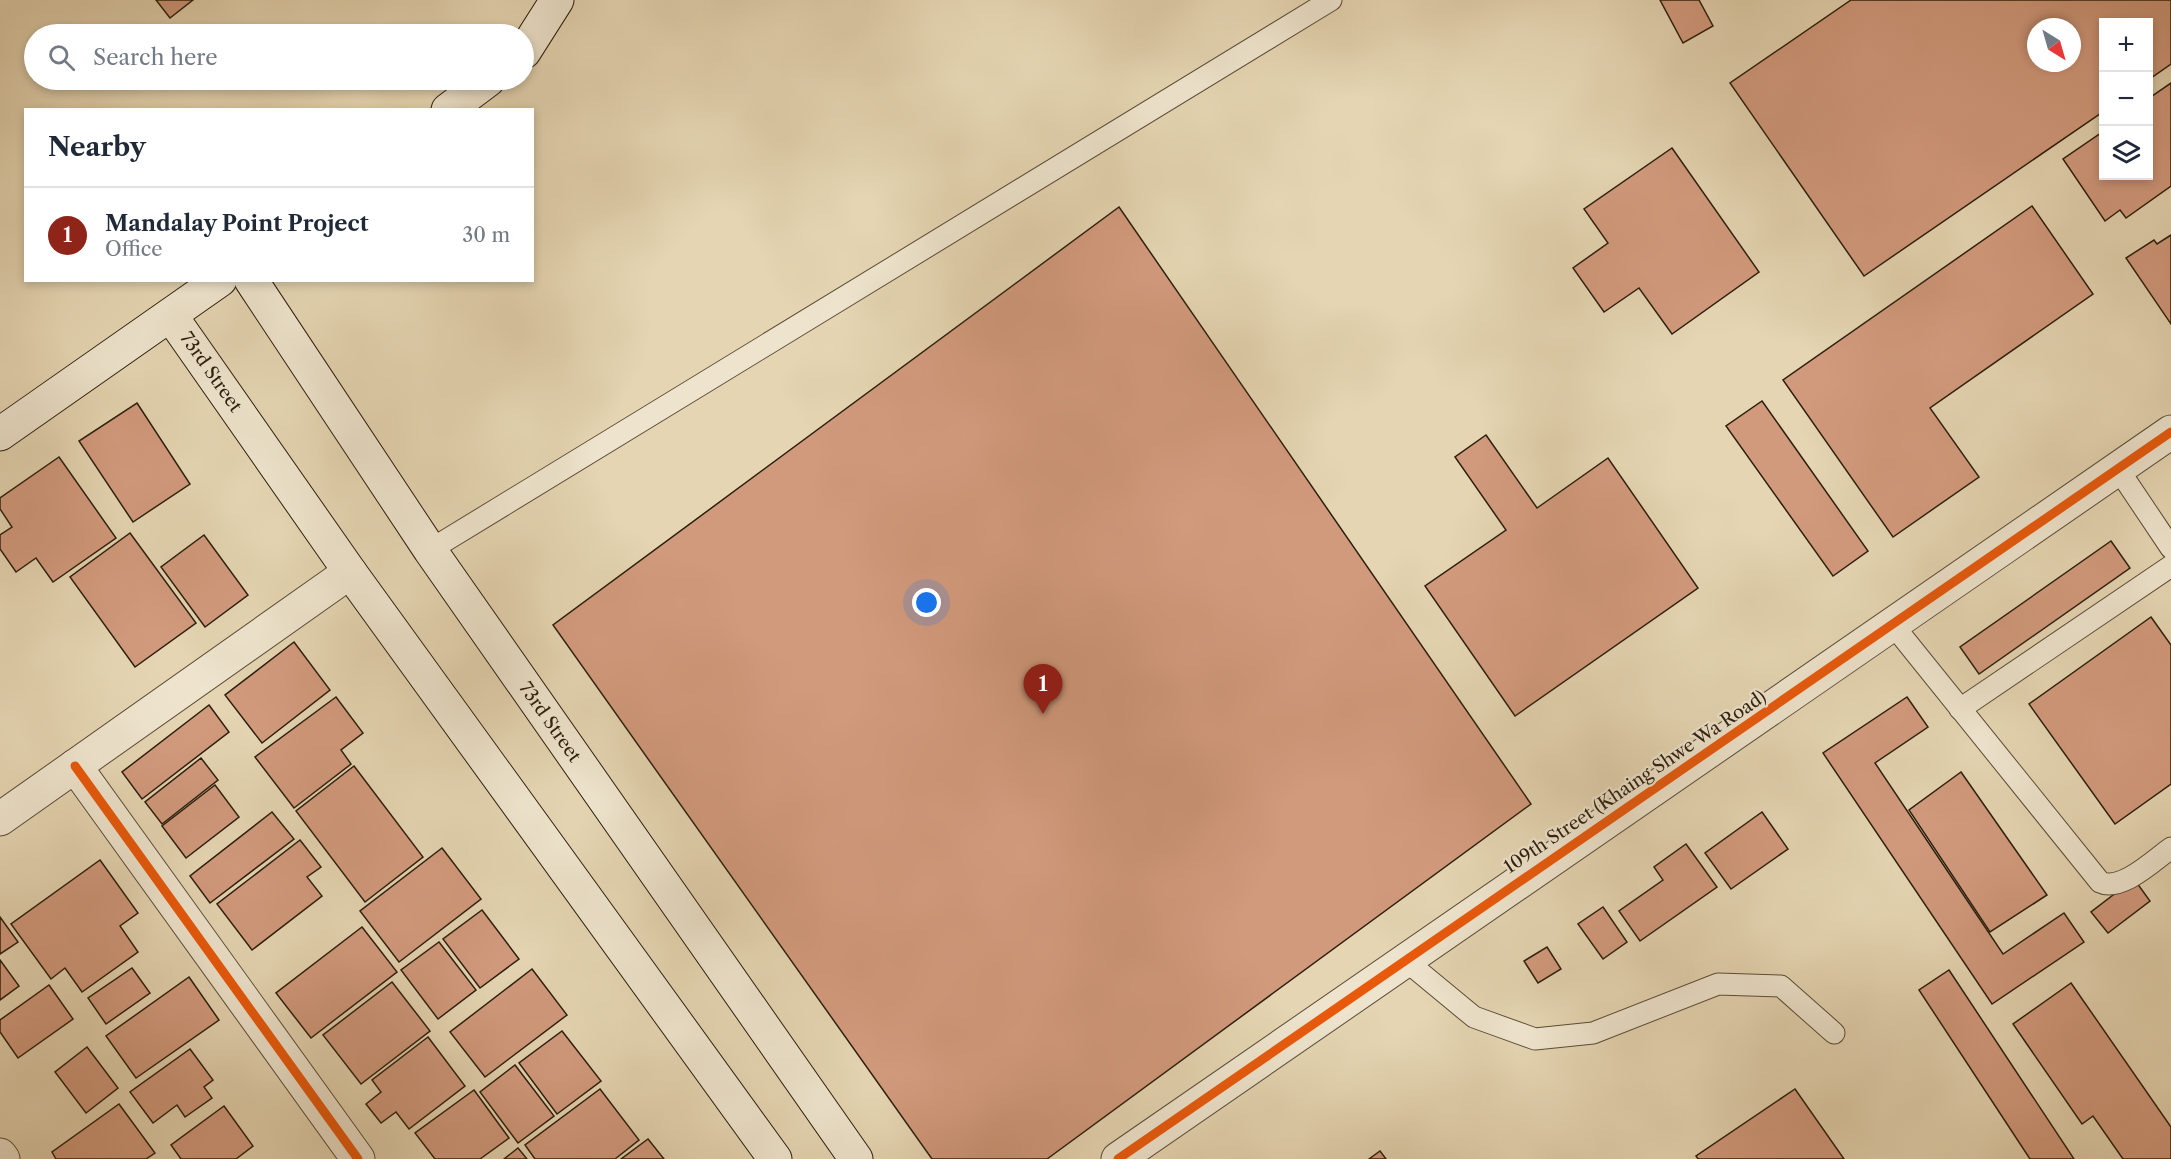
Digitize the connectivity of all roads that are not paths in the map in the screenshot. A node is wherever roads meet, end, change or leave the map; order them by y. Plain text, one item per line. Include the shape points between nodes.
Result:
1 (557, 0) edge
2 (1331, 0) edge
3 (534, 36) edge
4 (475, 90) edge
5 (451, 108) edge
6 (217, 282) edge
7 (252, 282) edge
8 (171, 316) junction
9 (2171, 432) edge
10 (0, 434) edge
11 (2118, 469) junction
12 (2171, 548) edge
13 (430, 550) junction
14 (2171, 566) edge
15 (350, 572) junction
16 (1893, 625) junction
17 (1960, 709) junction
18 (75, 766) junction
19 (0, 819) edge
20 (2171, 848) edge
21 (1405, 960) junction
22 (1834, 1032) dead end
23 (0, 1155) edge
24 (3, 1159) edge
25 (358, 1159) edge
26 (775, 1159) edge
27 (856, 1159) edge
28 (1118, 1159) edge

1 - 3 main road
2 - 13 lane
4 - 5 main road
6 - 8 main road
7 - 13 main road, 73rd Street
8 - 10 main road
8 - 15 main road, 73rd Street
9 - 11 main road, 109th Street (Khaing Shwe Wa Road)
11 - 12 lane
11 - 16 main road, 109th Street (Khaing Shwe Wa Road)
13 - 27 main road, 73rd Street
14 - 17 lane
15 - 18 main road
15 - 26 main road, 73rd Street
16 - 17 lane
16 - 21 main road, 109th Street (Khaing Shwe Wa Road)
17 - 20 lane via 2100,882 2111,886 2124,881
18 - 19 main road
18 - 25 main road
21 - 22 lane via 1474,1017 1535,1039 1593,1034 1718,984 1780,986
21 - 28 main road, 109th Street (Khaing Shwe Wa Road)
23 - 24 main road

